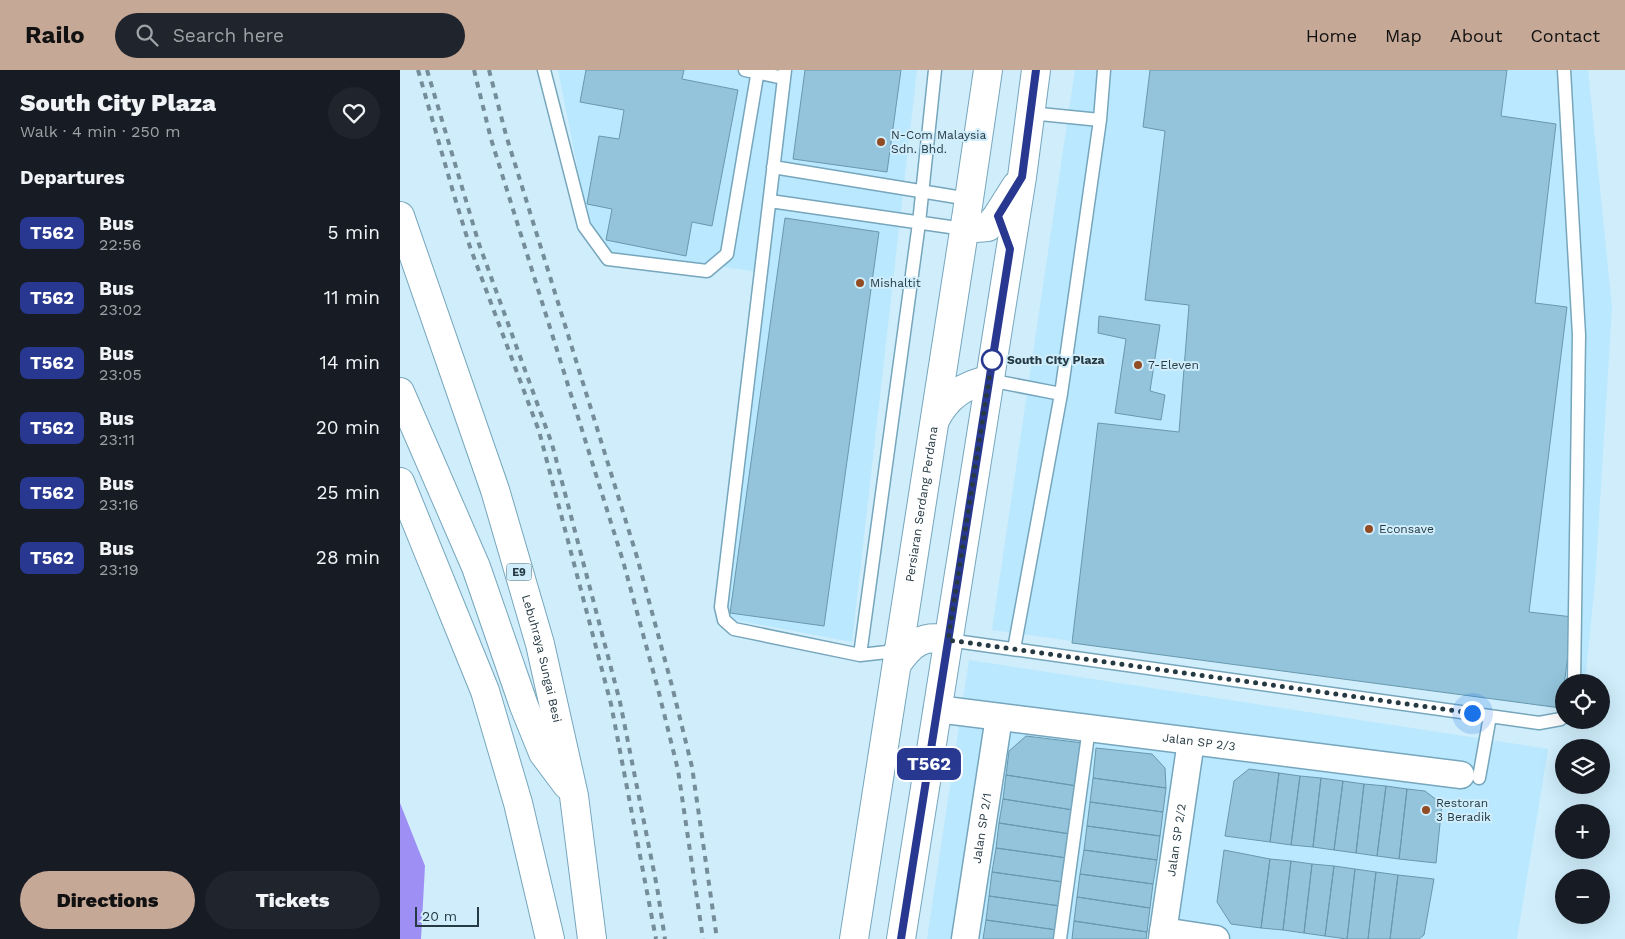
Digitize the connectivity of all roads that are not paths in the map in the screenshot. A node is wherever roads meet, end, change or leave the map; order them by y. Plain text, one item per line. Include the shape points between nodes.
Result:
1 (544, 70) edge
2 (935, 70) edge
3 (988, 70) edge
4 (1036, 70) edge
5 (1104, 70) edge
6 (1564, 70) edge
7 (753, 71) edge
8 (785, 74) edge
9 (1030, 113) junction
10 (1100, 120) junction
11 (773, 167) junction
12 (1022, 177) junction
13 (923, 192) junction
14 (969, 199) junction
15 (770, 201) junction
16 (400, 216) edge
17 (998, 216) junction
18 (920, 223) junction
19 (964, 229) junction
20 (1010, 249) junction
21 (989, 380) junction
22 (400, 392) edge
23 (1061, 394) junction
24 (934, 420) junction
25 (400, 482) edge
26 (407, 509) edge
27 (902, 627) junction
28 (948, 640) junction
29 (1014, 650) junction
30 (860, 655) junction
31 (896, 664) junction
32 (1574, 674) edge
33 (937, 709) junction
34 (1490, 716) junction
35 (999, 717) junction
36 (1555, 720) edge
37 (1090, 728) junction
38 (1191, 741) junction
39 (1470, 776) joint
40 (574, 796) junction
41 (1162, 935) edge
42 (550, 939) edge
43 (592, 939) edge
44 (854, 939) edge
45 (901, 939) edge
46 (965, 939) edge
47 (1060, 939) edge
48 (1216, 939) edge

1 - 7 lane via 584,226 608,259 707,271 727,254
2 - 13 lane
3 - 14 main road, Persiaran Serdang Perdana
4 - 9 main road
5 - 10 lane
6 - 32 lane via 1579,335
7 - 8 lane
8 - 11 lane
9 - 10 lane
9 - 12 main road
10 - 23 lane
11 - 13 lane
11 - 15 lane
12 - 17 main road
12 - 20 main road
13 - 14 lane
13 - 18 lane
14 - 17 main road
14 - 19 main road, Persiaran Serdang Perdana
15 - 18 lane
15 - 30 lane via 721,607 724,620 734,629
16 - 40 main road, Lebuhraya Sungai Besi / E9 via 498,499 540,644
17 - 19 main road via 988,227
17 - 20 main road
18 - 19 lane
18 - 30 lane
19 - 24 main road, Persiaran Serdang Perdana
20 - 21 main road
21 - 23 lane
21 - 24 main road via 962,388 950,397
21 - 28 main road
22 - 40 main road via 476,567 524,706 544,753
23 - 29 lane
24 - 27 main road, Persiaran Serdang Perdana
25 - 26 main road
26 - 42 main road via 486,691 518,803
27 - 30 lane via 895,645 887,652
27 - 31 main road, Persiaran Serdang Perdana
28 - 29 lane
28 - 31 main road via 936,638 916,642
28 - 33 main road
29 - 34 lane
31 - 44 main road, Persiaran Serdang Perdana
33 - 35 street, Jalan SP 2/3
33 - 45 main road
34 - 36 lane via 1539,723
34 - 39 lane
35 - 37 street, Jalan SP 2/3
35 - 46 street, Jalan SP 2/1
37 - 38 street, Jalan SP 2/3
37 - 47 lane
38 - 39 street, Jalan SP 2/3
38 - 41 street, Jalan SP 2/2
40 - 43 main road, Lebuhraya Sungai Besi / E9
41 - 48 street

